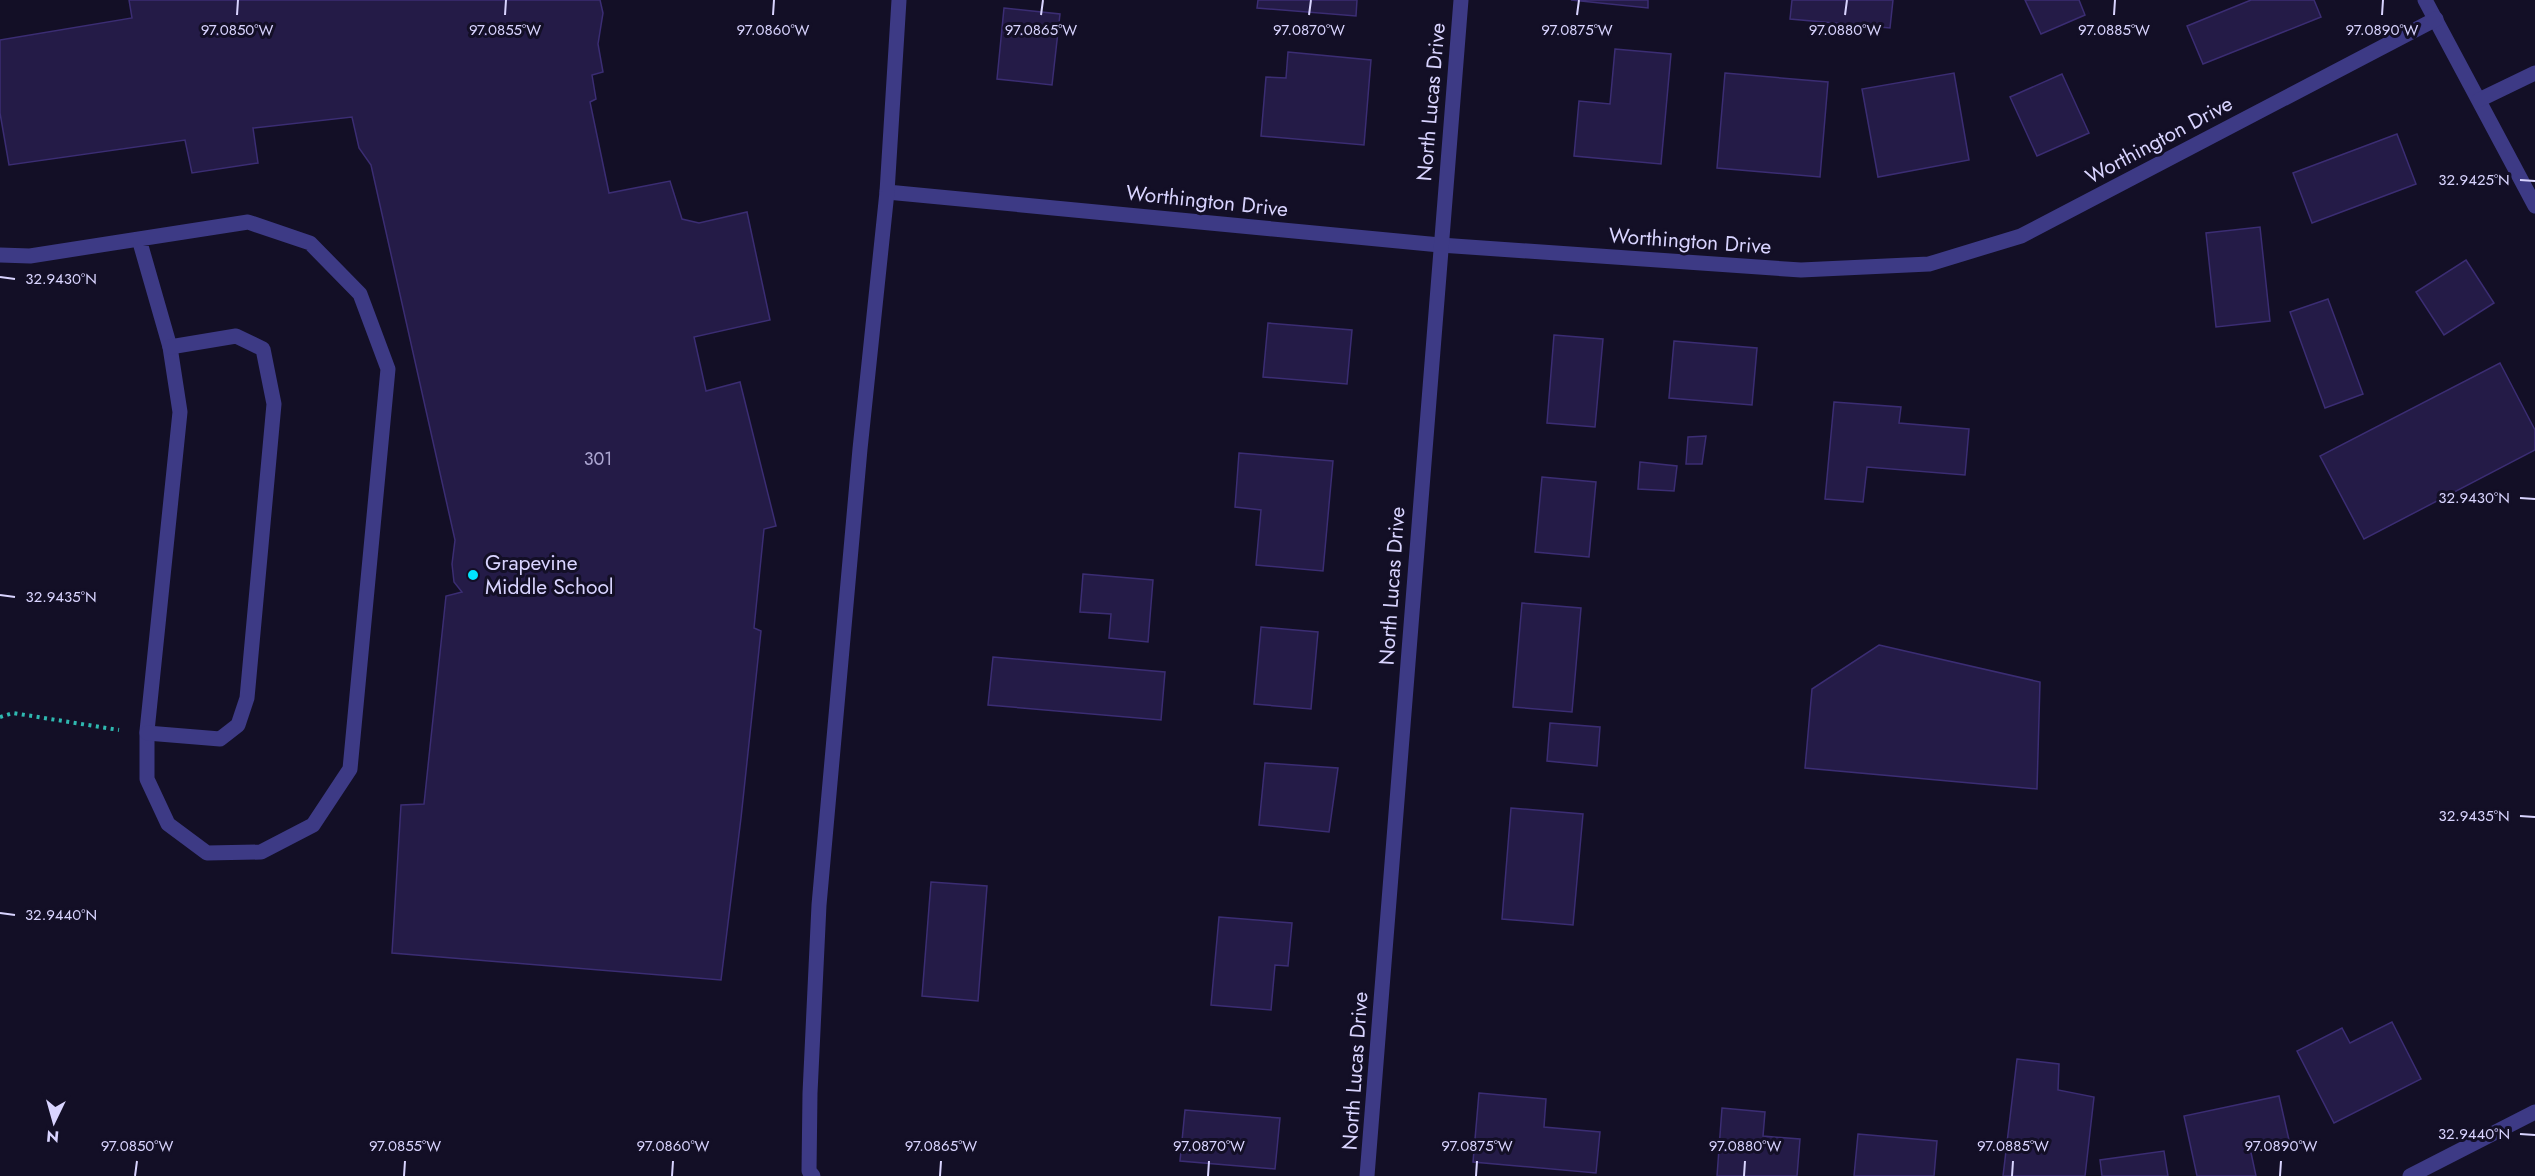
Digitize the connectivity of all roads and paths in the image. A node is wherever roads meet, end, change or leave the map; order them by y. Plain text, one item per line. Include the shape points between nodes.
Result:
1 (899, 0) edge
2 (1461, 0) edge
3 (2425, 0) edge
4 (2436, 19) junction
5 (2535, 73) edge
6 (2479, 100) junction
7 (887, 192) junction
8 (2535, 206) edge
9 (139, 239) junction
10 (1440, 245) junction
11 (0, 255) edge
12 (170, 347) junction
13 (0, 717) edge
14 (147, 733) junction
15 (2535, 1112) edge
16 (813, 1176) edge
17 (1368, 1176) edge
18 (2410, 1176) edge

1 - 7 street
2 - 10 street, North Lucas Drive
3 - 4 street
4 - 6 street
4 - 10 street, Worthington Drive via 2021,236 1929,264 1801,270
5 - 6 street
6 - 8 street
7 - 10 street, Worthington Drive
7 - 16 street via 819,905 810,1093 809,1171
9 - 11 street via 30,256
9 - 12 street
9 - 14 street via 248,222 310,243 360,294 388,369 350,769 313,825 261,852 207,852 168,824 147,779
10 - 17 street, North Lucas Drive
12 - 14 street via 180,412
12 - 14 street via 236,336 262,349 274,404 248,698 238,725 220,739
13 - 14 path via 13,713
15 - 18 street

